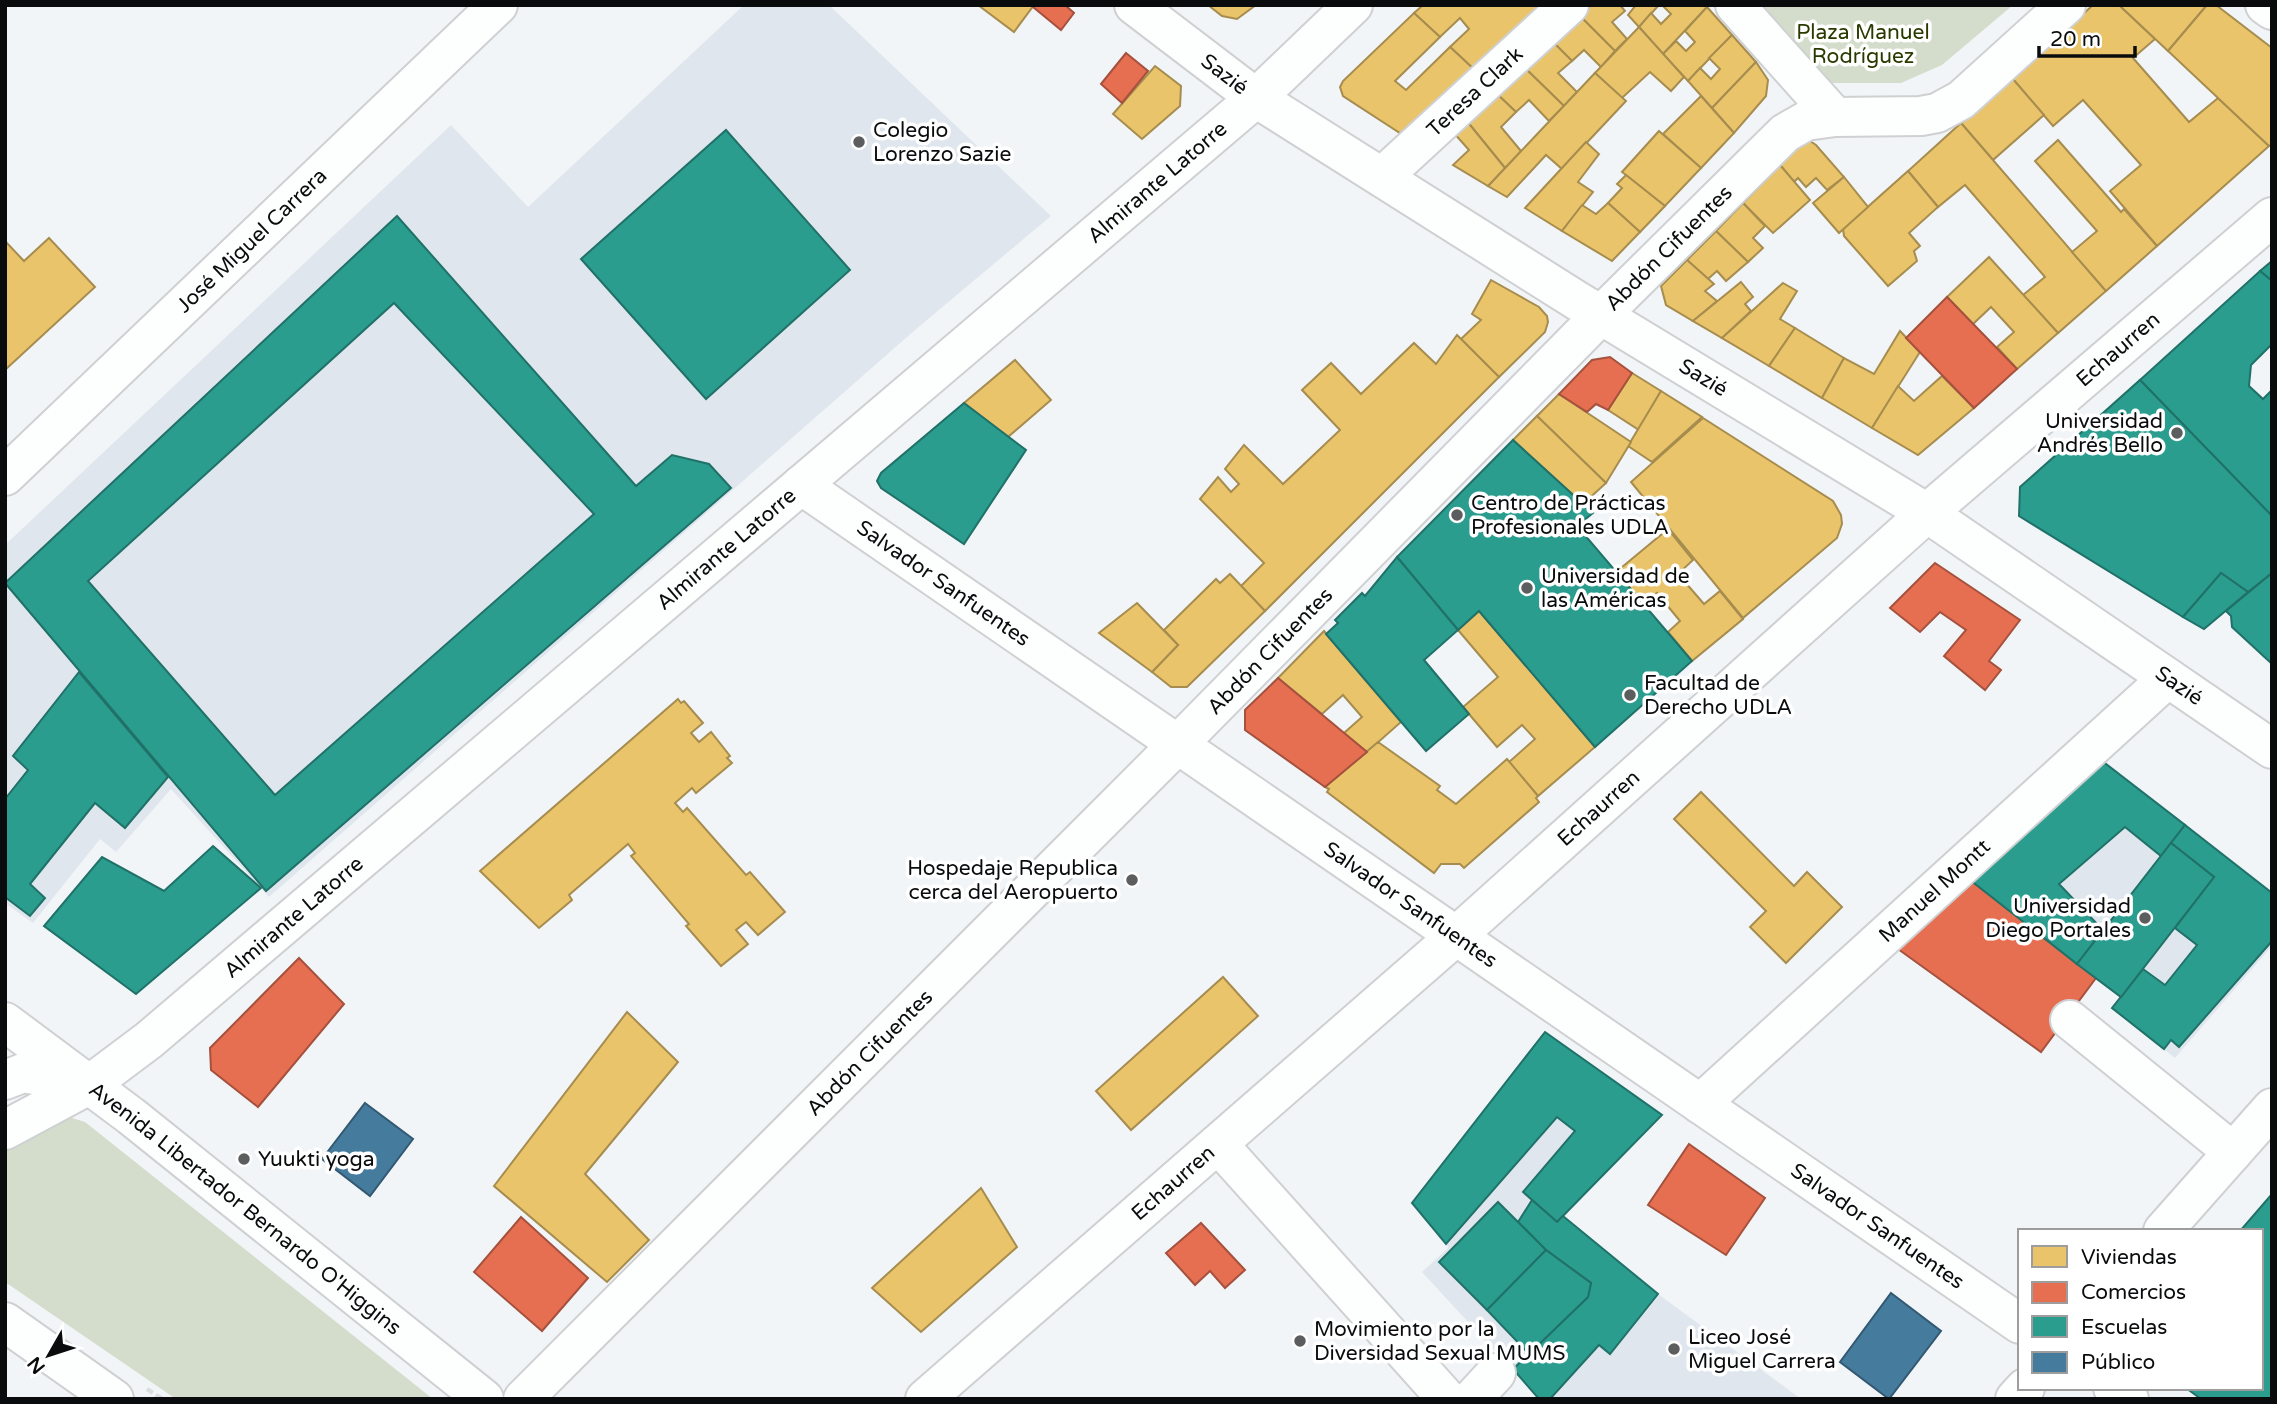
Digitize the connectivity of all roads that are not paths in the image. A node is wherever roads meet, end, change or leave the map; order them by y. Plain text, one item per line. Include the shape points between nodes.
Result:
1 (498, 5) edge
2 (1134, 5) edge
3 (1353, 5) edge
4 (1569, 5) edge
5 (1735, 5) edge
6 (2066, 5) edge
7 (2265, 5) edge
8 (2272, 10) edge
9 (1256, 98) junction
10 (1835, 117) junction
11 (1382, 177) junction
12 (2272, 217) edge
13 (1601, 315) junction
14 (5, 476) edge
15 (802, 485) junction
16 (1927, 513) junction
17 (2168, 678) junction
18 (1178, 744) junction
19 (2272, 749) edge
20 (1456, 936) junction
21 (2070, 1020) dead end
22 (5, 1022) edge
23 (5, 1080) edge
24 (89, 1085) junction
25 (1700, 1104) junction
26 (2272, 1108) edge
27 (5, 1130) edge
28 (1218, 1144) junction
29 (2232, 1152) junction
30 (2165, 1229) edge
31 (5, 1322) edge
32 (2018, 1323) edge
33 (114, 1399) edge
34 (484, 1399) edge
35 (523, 1399) edge
36 (925, 1399) edge
37 (1447, 1399) edge

1 - 14 street, José Miguel Carrera
2 - 9 street, Sazié
3 - 9 street, Almirante Latorre
4 - 11 street, Teresa Clark
5 - 10 street
6 - 10 street, Abdón Cifuentes via 1961,100 1937,113
7 - 8 street
9 - 11 street, Sazié
9 - 15 street, Almirante Latorre
10 - 13 street, Abdón Cifuentes via 1806,121 1785,133
11 - 13 street, Sazié
12 - 16 street, Echaurren
13 - 16 street, Sazié
13 - 18 street, Abdón Cifuentes
15 - 18 street, Salvador Sanfuentes
15 - 24 street, Almirante Latorre via 149,1040
16 - 17 street, Sazié
16 - 20 street, Echaurren
17 - 19 street, Sazié
17 - 25 street, Manuel Montt
18 - 20 street, Salvador Sanfuentes
18 - 35 street, Abdón Cifuentes
20 - 25 street, Salvador Sanfuentes
20 - 28 street, Echaurren
21 - 29 street
22 - 24 street, Avenida Libertador Bernardo O'Higgins
23 - 24 street via 23,1073
24 - 27 street, Almirante Latorre
24 - 34 street, Avenida Libertador Bernardo O'Higgins
25 - 32 street, Salvador Sanfuentes
26 - 29 street
28 - 36 street, Echaurren
28 - 37 street
29 - 30 street
31 - 33 street

